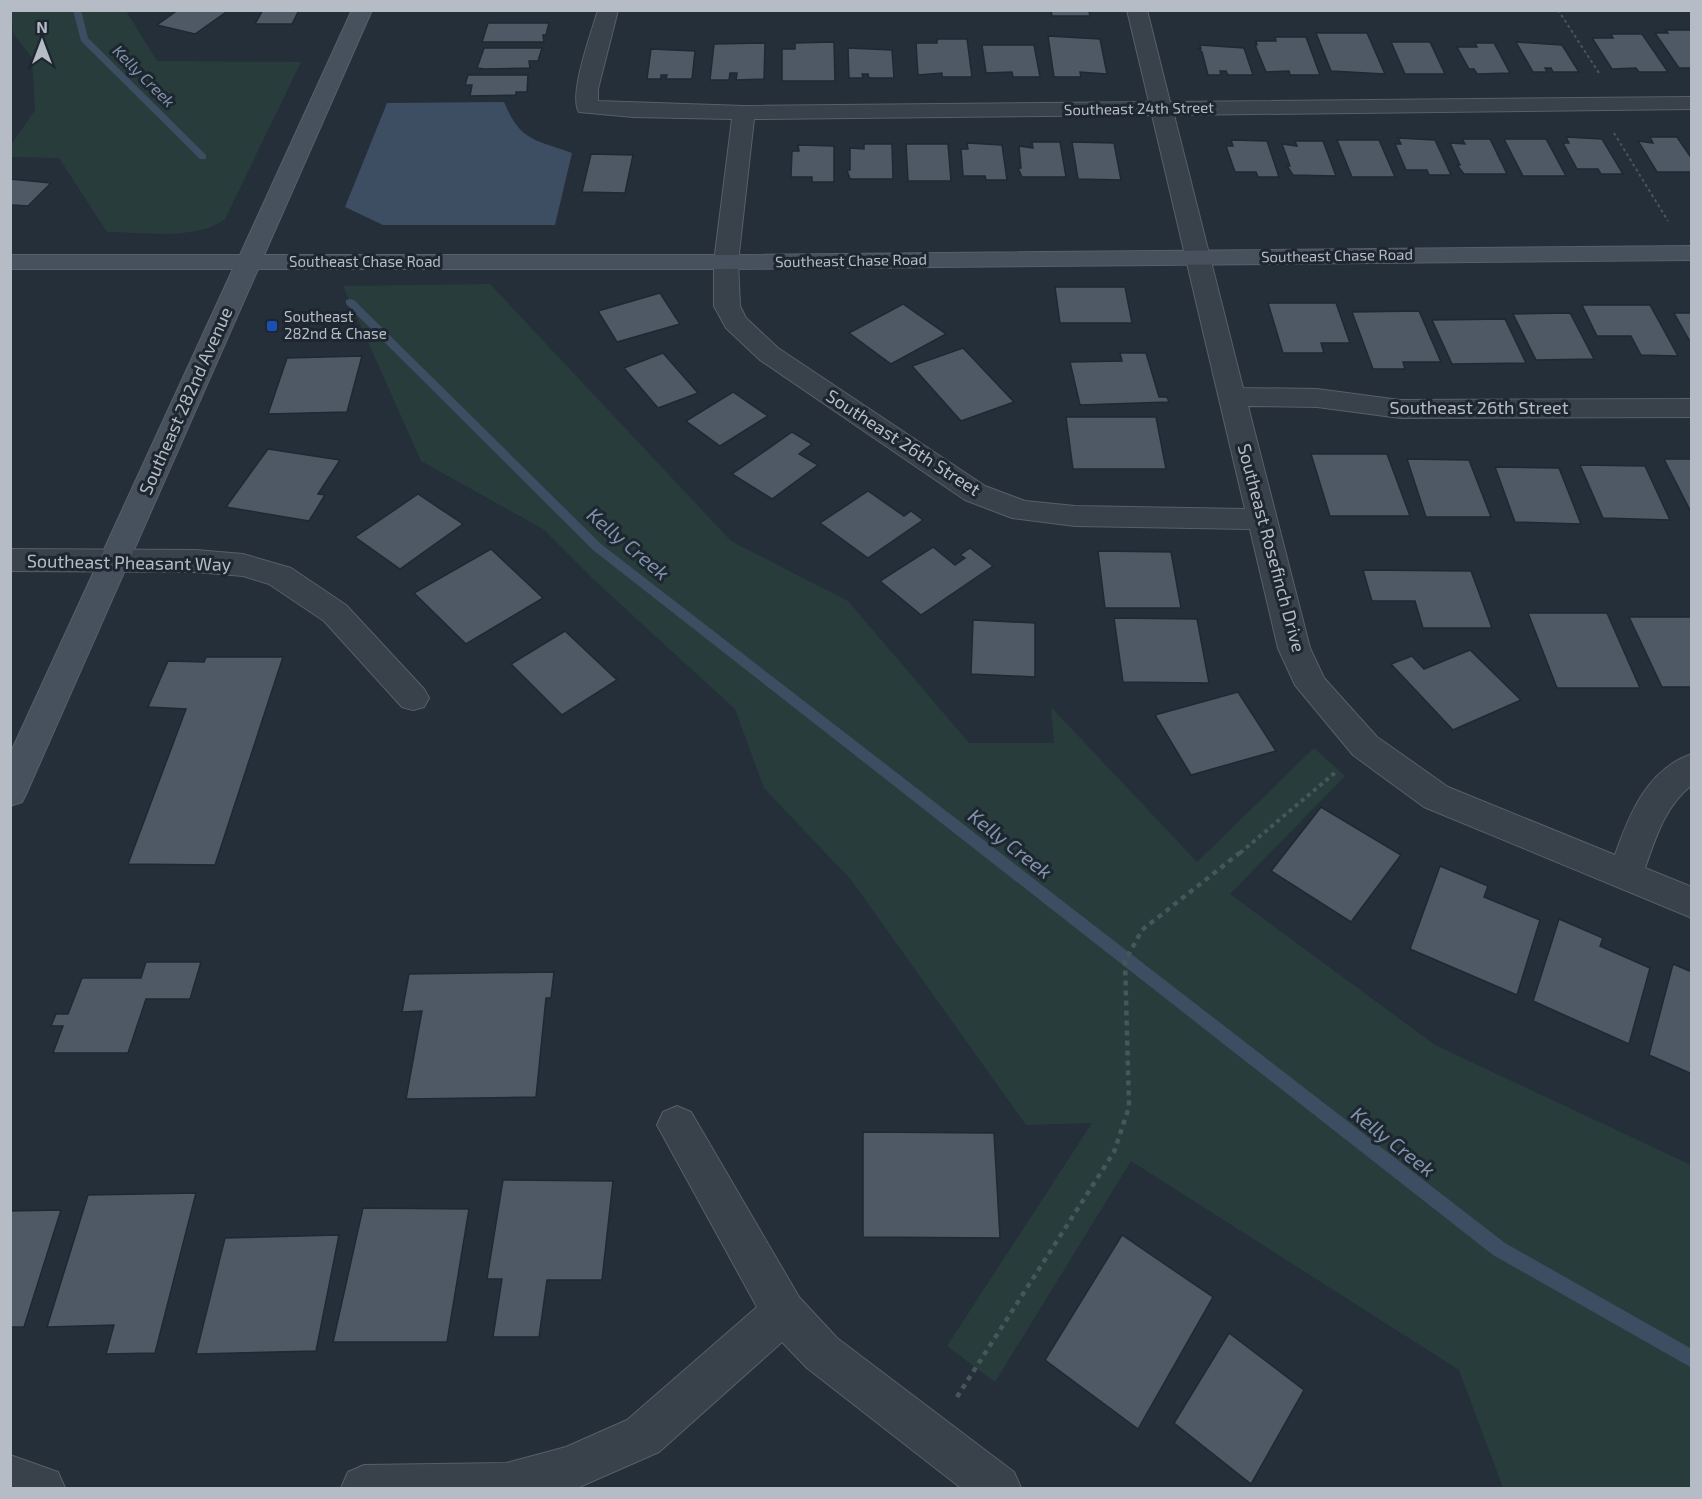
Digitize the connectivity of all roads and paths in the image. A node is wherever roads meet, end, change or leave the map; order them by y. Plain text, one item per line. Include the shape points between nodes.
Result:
1 (362, 10) edge
2 (608, 10) edge
3 (1137, 10) edge
4 (1558, 10) edge
5 (1619, 103) junction
6 (1692, 103) edge
7 (1596, 104) junction
8 (1162, 108) junction
9 (744, 113) junction
10 (1689, 253) edge
11 (1196, 257) junction
12 (10, 262) edge
13 (726, 262) junction
14 (248, 263) junction
15 (1231, 398) junction
16 (1692, 408) edge
17 (1262, 519) junction
18 (10, 560) edge
19 (114, 561) junction
20 (413, 698) dead end
21 (1365, 746) junction
22 (1692, 766) edge
23 (10, 792) edge
24 (1625, 875) junction
25 (1692, 903) edge
26 (677, 1125) dead end
27 (784, 1312) junction
28 (932, 1436) junction
29 (10, 1478) edge
30 (42, 1488) edge
31 (364, 1488) edge
32 (998, 1488) edge

1 - 14 street, Southeast 282nd Avenue
2 - 9 street, Southeast 24th Street via 587,89 587,108
3 - 8 street, Southeast Rosefinch Drive
4 - 5 path
5 - 6 street, Southeast 24th Street
5 - 7 street, Southeast 24th Street
7 - 8 street, Southeast 24th Street
7 - 10 path
8 - 9 street, Southeast 24th Street
8 - 11 street, Southeast Rosefinch Drive
9 - 13 street, Southeast 26th Street
10 - 11 street, Southeast Chase Road
11 - 13 street, Southeast Chase Road
11 - 15 street, Southeast Rosefinch Drive
12 - 14 street, Southeast Chase Road
13 - 14 street, Southeast Chase Road
13 - 17 street, Southeast 26th Street via 727,306 747,336 975,493 1022,511 1075,516
14 - 19 street, Southeast 282nd Avenue
15 - 16 street, Southeast 26th Street via 1317,398 1400,410
15 - 17 street, Southeast Rosefinch Drive
17 - 21 street, Southeast Rosefinch Drive via 1294,648 1311,685
18 - 19 street, Southeast Pheasant Way
19 - 20 street, Southeast Pheasant Way via 219,563 280,576 335,612
19 - 23 street, Southeast 282nd Avenue
21 - 24 street, Southeast Rosefinch Drive via 1436,797
21 - 28 path via 1201,886 1142,930 1125,961 1129,1107 1114,1152
22 - 24 street via 1652,802
24 - 25 street, Southeast Rosefinch Drive
26 - 27 street
27 - 28 street via 822,1353
27 - 31 street via 643,1436 569,1469 506,1486
28 - 32 street
29 - 30 street

